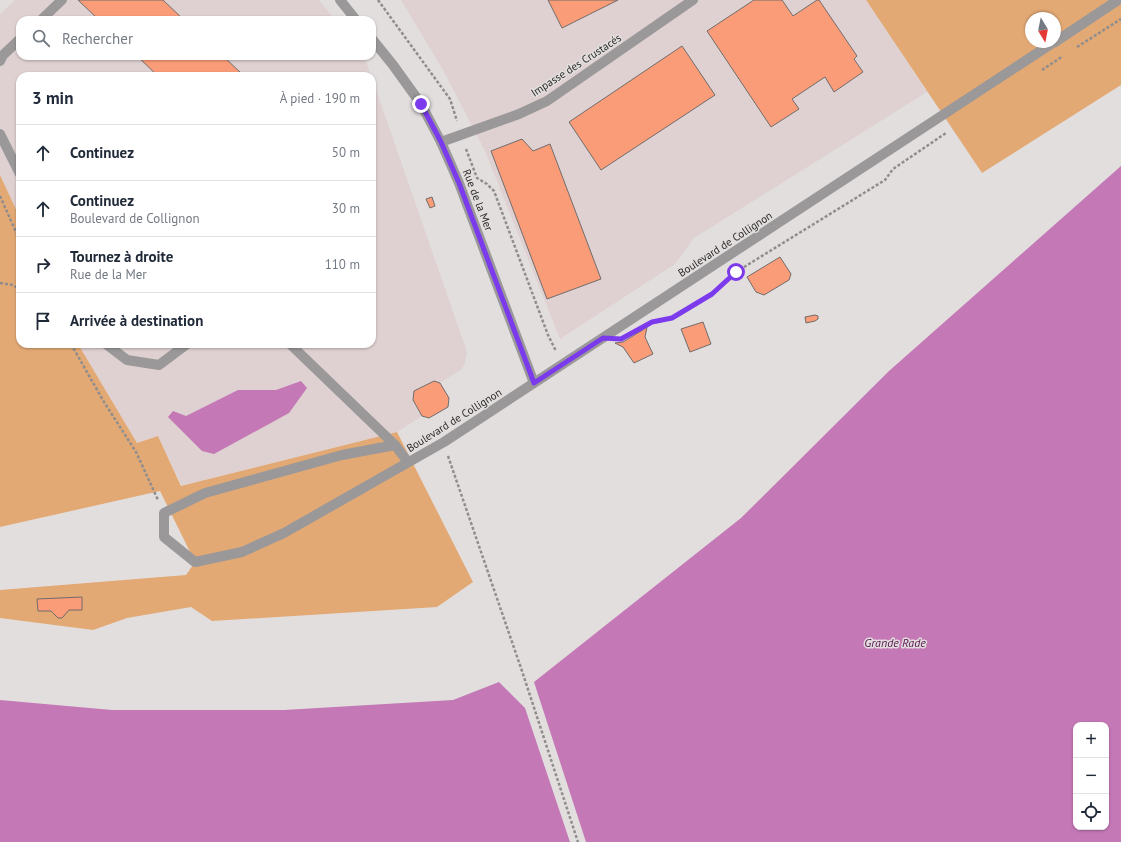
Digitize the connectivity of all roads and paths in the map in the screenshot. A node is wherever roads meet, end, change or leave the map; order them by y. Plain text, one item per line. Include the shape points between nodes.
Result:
1 (62, 0) edge
2 (340, 0) edge
3 (378, 0) edge
4 (693, 0) edge
5 (1118, 0) edge
6 (45, 16) edge
7 (353, 16) edge
8 (1121, 19) edge
9 (1061, 38) edge
10 (16, 44) edge
11 (376, 44) edge
12 (1046, 48) edge
13 (1075, 48) dead end
14 (1068, 52) dead end
15 (0, 61) edge
16 (1036, 74) dead end
17 (454, 115) dead end
18 (951, 129) dead end
19 (0, 134) edge
20 (441, 142) junction
21 (468, 156) dead end
22 (16, 166) edge
23 (0, 196) edge
24 (16, 232) edge
25 (0, 283) edge
26 (16, 287) edge
27 (652, 322) dead end
28 (73, 348) edge
29 (111, 348) edge
30 (182, 348) edge
31 (294, 348) edge
32 (562, 365) junction
33 (534, 383) junction
34 (444, 442) junction
35 (394, 445) junction
36 (408, 462) junction
37 (164, 513) junction
38 (578, 842) edge

1 - 6 street
2 - 7 street
3 - 17 path via 450,99
4 - 20 street, Impasse des Crustacés via 547,101 519,114
5 - 9 street, Boulevard de Collignon
8 - 13 path
10 - 15 street
11 - 20 street, Rue de la Mer via 421,104
12 - 32 street, Boulevard de Collignon
14 - 16 path
18 - 27 path via 892,169 885,180 736,272 712,294 672,318
19 - 22 street
20 - 33 street, Rue de la Mer via 459,183
21 - 32 path via 477,178 494,191 548,335
23 - 24 path
25 - 26 path
28 - 37 path via 136,452
29 - 30 street via 127,360 159,365
31 - 35 street
32 - 33 street, Boulevard de Collignon
33 - 34 street, Boulevard de Collignon
34 - 36 street, Boulevard de Collignon
34 - 38 path
35 - 36 street
35 - 37 street via 342,455 205,493
36 - 37 street, Boulevard de Collignon via 284,533 242,552 195,562 164,537

